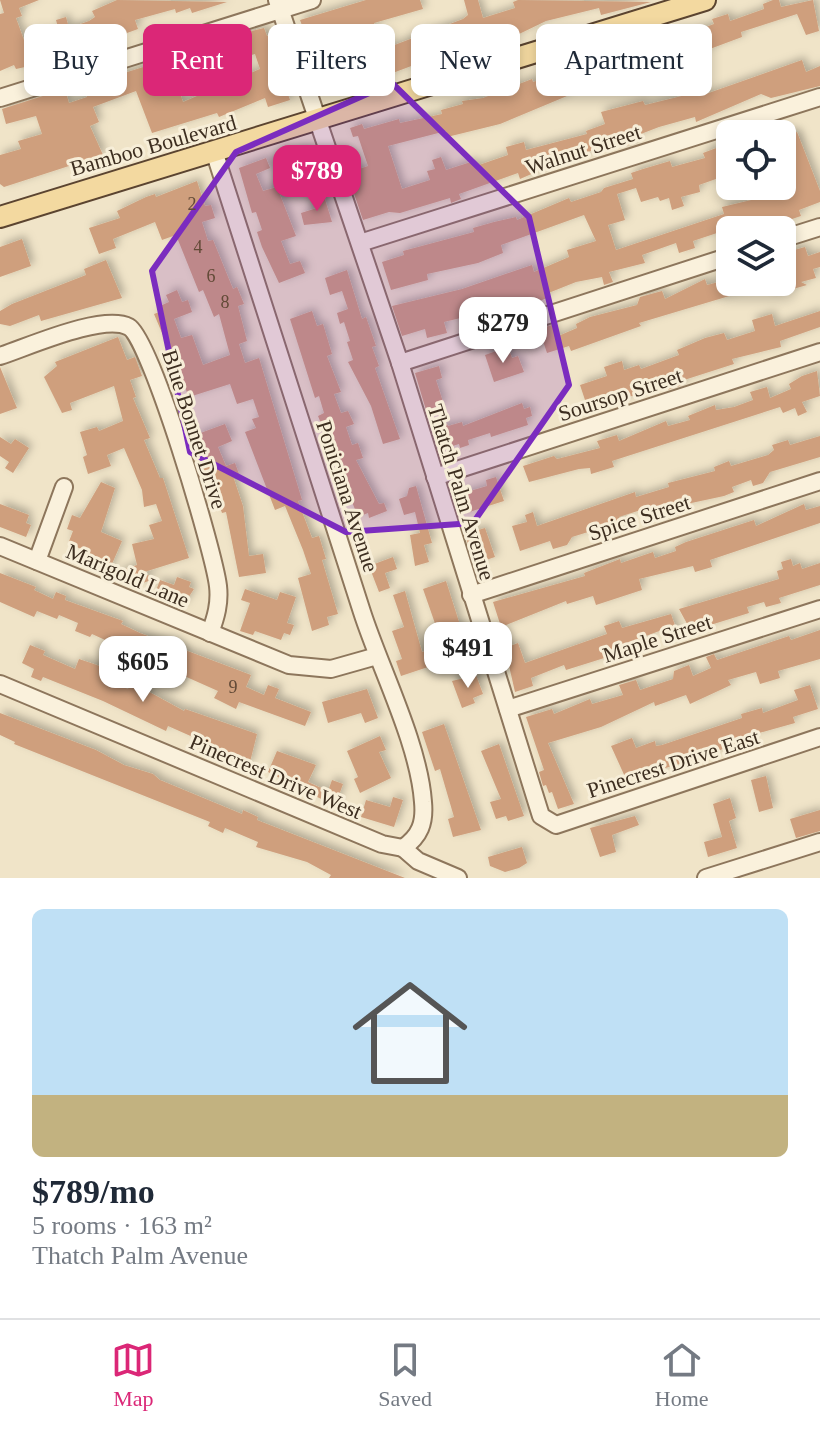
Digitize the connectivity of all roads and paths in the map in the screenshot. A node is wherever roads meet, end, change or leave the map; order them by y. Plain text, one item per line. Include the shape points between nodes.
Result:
1 (312, 0) edge
2 (705, 0) edge
3 (279, 5) edge
4 (820, 97) edge
5 (0, 98) edge
6 (320, 120) junction
7 (214, 151) junction
8 (0, 217) edge
9 (820, 227) edge
10 (796, 235) edge
11 (360, 243) junction
12 (716, 261) edge
13 (820, 352) edge
14 (0, 356) edge
15 (400, 363) junction
16 (435, 477) junction
17 (820, 481) edge
18 (64, 487) dead end
19 (0, 546) edge
20 (37, 561) junction
21 (471, 595) junction
22 (820, 609) edge
23 (210, 633) junction
24 (377, 656) junction
25 (0, 684) edge
26 (508, 709) junction
27 (820, 737) edge
28 (541, 816) joint
29 (820, 842) edge
30 (403, 848) junction
31 (458, 878) edge
32 (706, 878) edge

1 - 3 street
2 - 6 main road, Bamboo Boulevard
3 - 5 street
3 - 6 street, Thatch Palm Avenue
4 - 11 street, Walnut Street
6 - 7 main road, Bamboo Boulevard
6 - 11 street, Thatch Palm Avenue
7 - 8 main road, Bamboo Boulevard
7 - 24 street, Poniciana Avenue
9 - 10 street
11 - 15 street, Thatch Palm Avenue
12 - 15 street
13 - 16 street, Soursop Street
14 - 23 street, Blue Bonnet Drive via 102,325 124,325 137,333 149,355 210,548 218,601
15 - 16 street, Thatch Palm Avenue
16 - 21 street, Thatch Palm Avenue
17 - 21 street, Spice Street
18 - 20 street
19 - 20 street, Marigold Lane
20 - 23 street, Marigold Lane
21 - 26 street, Thatch Palm Avenue
22 - 26 street, Maple Street
23 - 24 street, Marigold Lane via 279,662 311,669 340,668
24 - 30 street, Poniciana Avenue via 422,793 420,831
25 - 30 street, Pinecrest Drive West via 382,844
26 - 28 street, Thatch Palm Avenue
27 - 28 street, Pinecrest Drive East via 556,825
29 - 32 street
30 - 31 street, Pinecrest Drive West via 418,861

